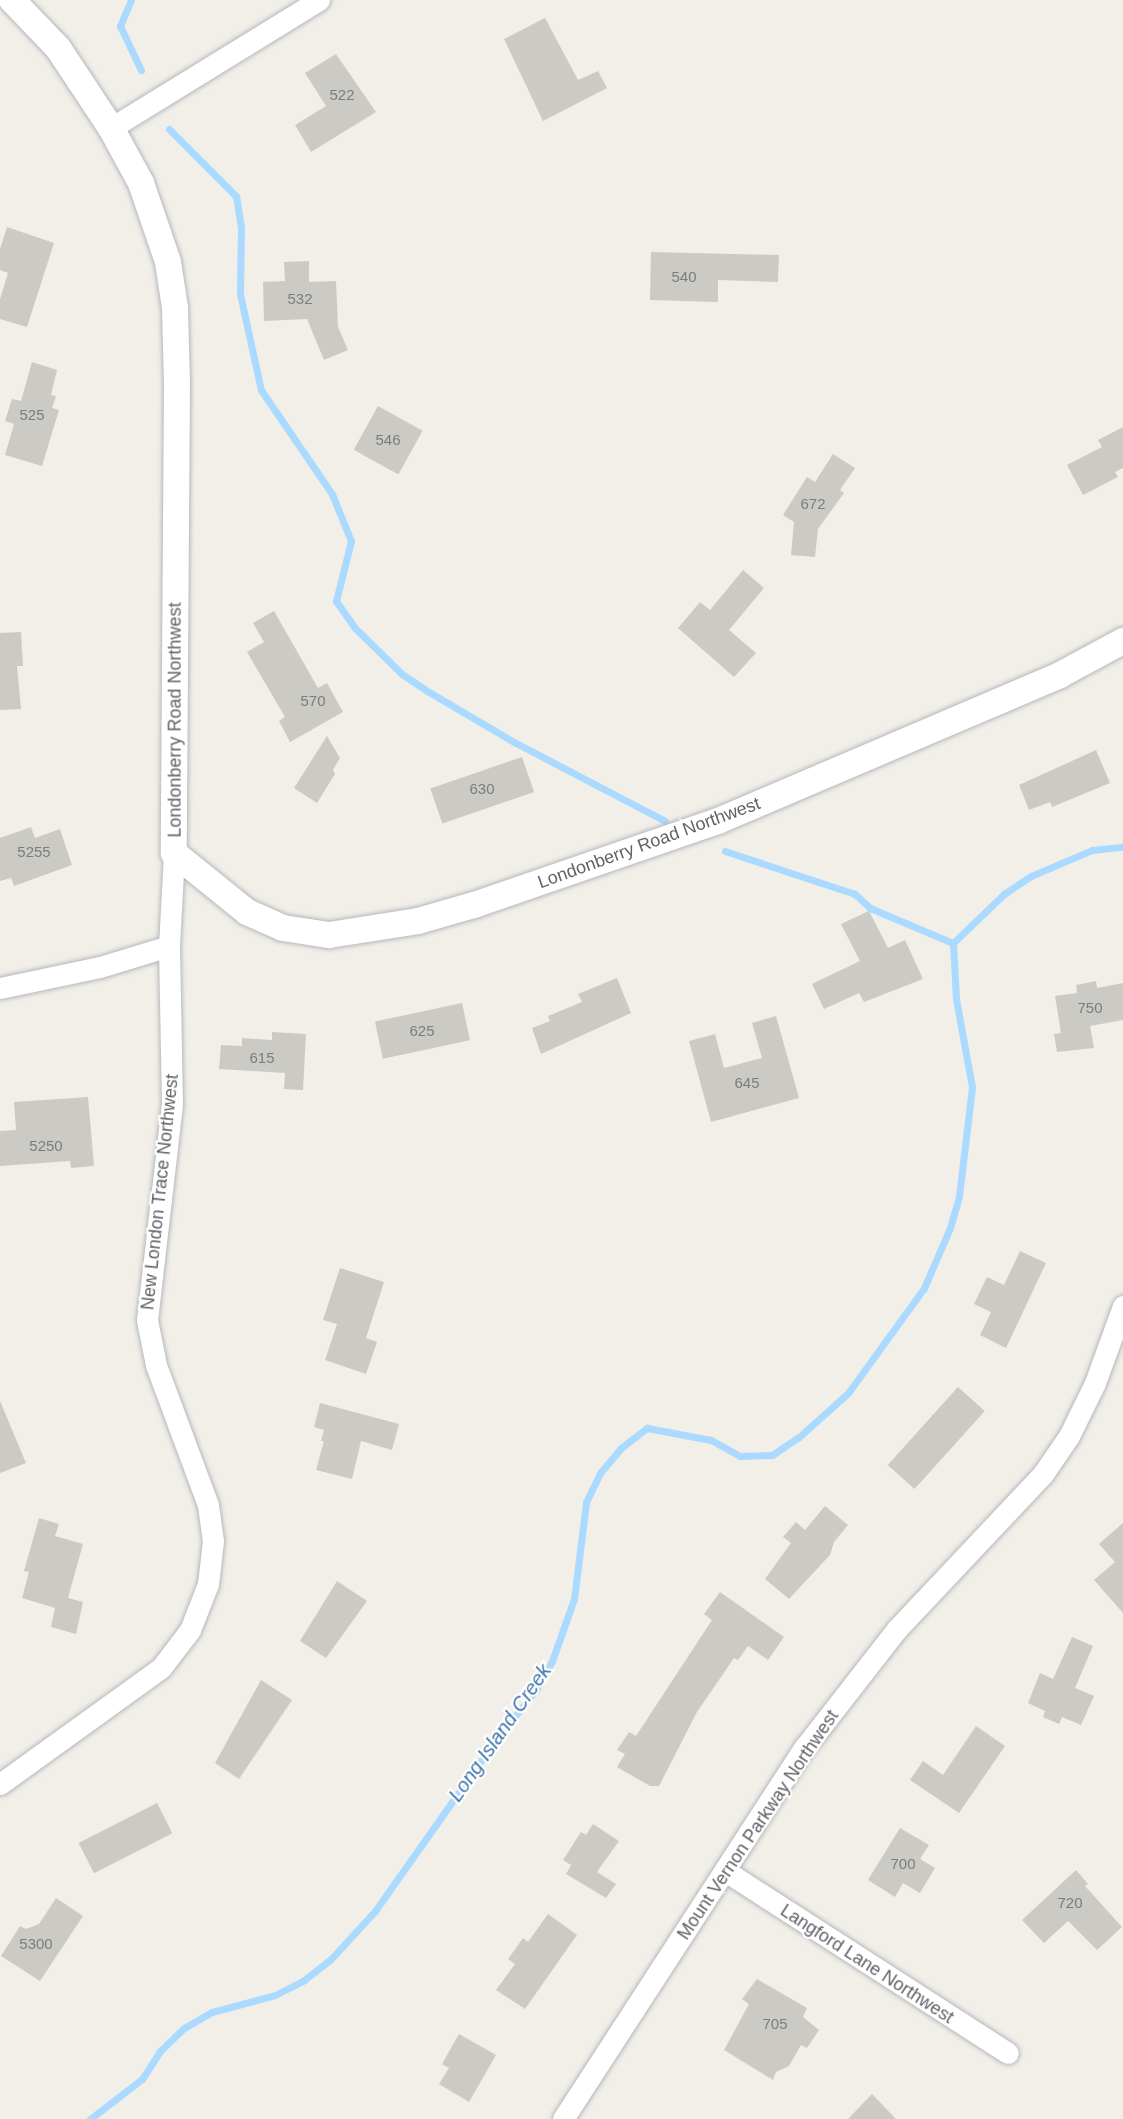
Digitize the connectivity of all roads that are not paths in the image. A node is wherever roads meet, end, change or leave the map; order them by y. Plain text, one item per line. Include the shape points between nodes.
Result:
1 (12, 0) edge
2 (319, 0) edge
3 (111, 128) junction
4 (1123, 641) edge
5 (174, 853) junction
6 (170, 946) junction
7 (0, 988) edge
8 (1123, 1306) edge
9 (0, 1784) edge
10 (727, 1872) junction
11 (1008, 2053) dead end
12 (563, 2119) edge

1 - 3 street, Londonberry Road Northwest via 58,48
2 - 3 street
3 - 5 street, Londonberry Road Northwest via 156,219 175,308
4 - 5 street, Londonberry Road Northwest via 1060,675 718,821 601,864 418,921 329,936 284,928 247,912
5 - 6 street, New London Trace Northwest
6 - 7 street via 100,967
6 - 9 street, New London Trace Northwest via 172,1104 147,1320 156,1365 208,1505 213,1541 208,1584 190,1630 161,1668
8 - 10 street, Mount Vernon Parkway Northwest via 1069,1436 1043,1474 896,1630 805,1748
10 - 11 street, Langford Lane Northwest
10 - 12 street, Mount Vernon Parkway Northwest

